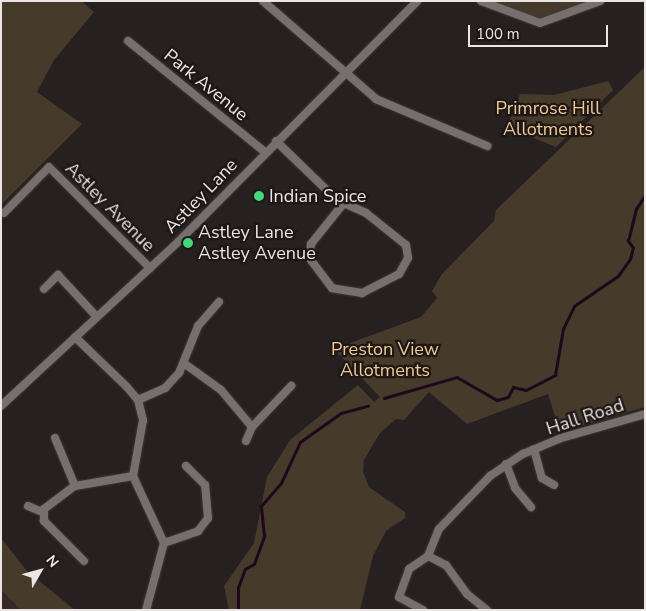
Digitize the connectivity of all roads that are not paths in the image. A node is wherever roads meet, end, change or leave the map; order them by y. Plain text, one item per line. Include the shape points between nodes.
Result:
1 (263, 1) edge
2 (417, 1) edge
3 (481, 1) edge
4 (600, 1) edge
5 (128, 41) dead end
6 (346, 72) junction
7 (276, 141) junction
8 (487, 146) dead end
9 (265, 152) junction
10 (343, 204) junction
11 (4, 213) dead end
12 (150, 268) junction
13 (44, 289) dead end
14 (219, 302) dead end
15 (97, 317) junction
16 (75, 337) junction
17 (185, 364) junction
18 (290, 386) dead end
19 (138, 400) junction
20 (1, 406) edge
21 (645, 414) edge
22 (252, 427) junction
23 (55, 438) dead end
24 (246, 442) dead end
25 (534, 449) junction
26 (506, 464) junction
27 (186, 466) dead end
28 (133, 476) junction
29 (554, 485) dead end
30 (75, 486) junction
31 (28, 506) dead end
32 (531, 507) dead end
33 (42, 512) junction
34 (164, 543) junction
35 (428, 556) junction
36 (84, 561) dead end
37 (146, 610) edge
38 (423, 610) edge
39 (487, 610) edge

1 - 6 street
2 - 6 street, Astley Lane
3 - 4 street via 540,23
5 - 9 street, Park Avenue
6 - 7 street, Astley Lane
6 - 8 street via 376,99
7 - 9 street, Astley Lane
7 - 10 street
9 - 12 street, Astley Lane
10 - 10 street via 398,235 408,252 399,274 375,288 354,294 332,288 309,257 312,244
11 - 12 street, Astley Avenue via 49,167
12 - 15 street, Astley Lane
13 - 15 street via 58,275
14 - 17 street via 198,326
15 - 16 street, Astley Lane
16 - 19 street
16 - 20 street, Astley Lane
17 - 19 street via 166,388
17 - 22 street via 221,390
18 - 22 street
19 - 28 street via 142,436
21 - 25 street, Hall Road
22 - 24 street
23 - 30 street
25 - 26 street, Hall Road
25 - 29 street, Hall Road via 542,478
26 - 32 street via 515,488
26 - 35 street, Hall Road via 439,529
27 - 34 street via 205,485 208,518 198,531
28 - 30 street
28 - 34 street
30 - 33 street
31 - 33 street
33 - 36 street via 46,524
34 - 37 street
35 - 38 street via 409,569 399,595
35 - 39 street via 446,565 467,594

